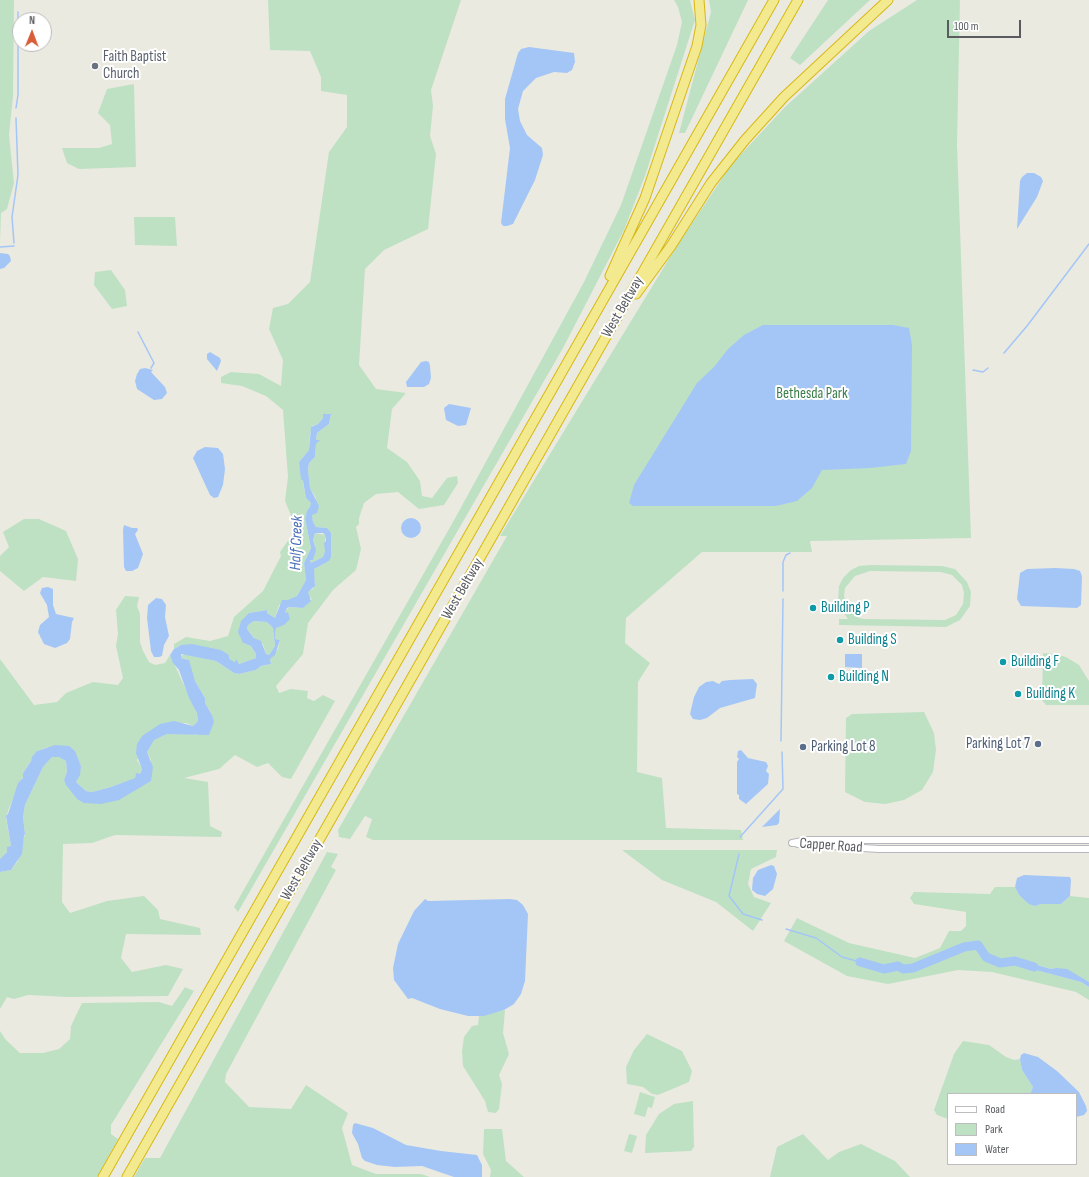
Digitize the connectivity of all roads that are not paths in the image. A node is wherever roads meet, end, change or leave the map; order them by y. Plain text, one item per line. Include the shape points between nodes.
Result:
1 (699, 0) edge
2 (774, 0) edge
3 (798, 0) edge
4 (888, 0) edge
5 (616, 321) junction
6 (572, 354) junction
7 (879, 840) junction
8 (1089, 840) edge
9 (879, 849) junction
10 (1089, 849) edge
11 (103, 1177) edge
12 (127, 1177) edge

1 - 6 highway via 700,36 645,198 622,253
2 - 6 highway, West Beltway
3 - 5 highway, West Beltway
4 - 5 highway via 784,97 745,140 711,183 671,246
5 - 12 highway, West Beltway
6 - 11 highway, West Beltway
7 - 8 street, Capper Road
7 - 9 street
7 - 9 street, Capper Road via 808,840 792,843
9 - 10 street, Capper Road

